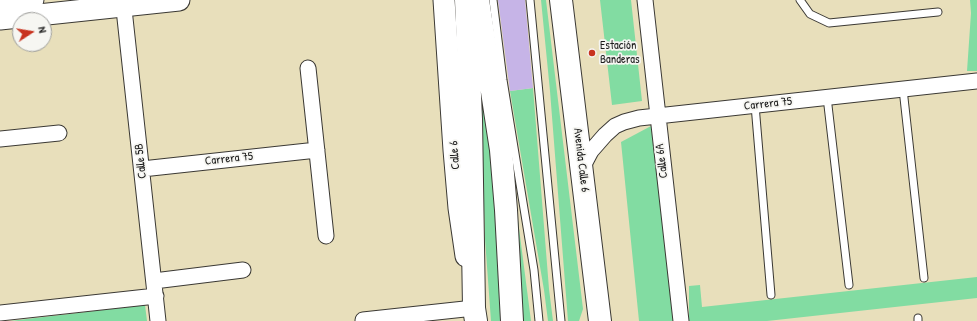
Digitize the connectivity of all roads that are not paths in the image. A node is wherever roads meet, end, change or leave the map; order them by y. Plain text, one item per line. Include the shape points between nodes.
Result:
1 (32, 0) edge
2 (179, 0) edge
3 (444, 0) edge
4 (466, 0) edge
5 (478, 0) edge
6 (494, 0) edge
7 (530, 0) edge
8 (561, 0) edge
9 (645, 0) edge
10 (800, 0) edge
11 (0, 3) edge
12 (124, 3) edge
13 (938, 12) dead end
14 (0, 19) edge
15 (308, 68) dead end
16 (977, 81) edge
17 (903, 89) junction
18 (827, 97) junction
19 (755, 105) junction
20 (657, 116) junction
21 (59, 132) dead end
22 (0, 139) edge
23 (317, 150) junction
24 (582, 168) junction
25 (142, 169) junction
26 (326, 236) dead end
27 (243, 270) dead end
28 (924, 278) dead end
29 (154, 281) junction
30 (850, 285) dead end
31 (771, 295) dead end
32 (156, 296) junction
33 (0, 313) edge
34 (475, 314) edge
35 (598, 316) edge
36 (363, 320) dead end
37 (158, 321) edge
38 (512, 321) edge
39 (539, 321) edge
40 (560, 321) edge
41 (681, 321) edge

1 - 11 street
2 - 12 street
3 - 34 street, Calle 6 via 459,208
4 - 34 highway
5 - 38 highway via 501,150
6 - 39 lane via 503,80 534,270
7 - 40 lane
8 - 24 highway, Avenida Calle 6
9 - 20 street, Calle 6A
10 - 13 lane via 810,14 829,23
12 - 14 street
12 - 25 street, Calle 5B
15 - 23 street
16 - 17 street, Carrera 75
17 - 18 street, Carrera 75
17 - 28 lane
18 - 19 street, Carrera 75
18 - 30 lane
19 - 20 street, Carrera 75
19 - 31 lane
20 - 24 street, Carrera 75 via 615,126 598,142
20 - 41 street, Calle 6A
21 - 22 street
23 - 25 street, Carrera 75
23 - 26 street
24 - 35 highway, Avenida Calle 6
25 - 29 street, Calle 5B
27 - 29 street
29 - 32 street, Calle 5B
32 - 33 street
32 - 37 street, Calle 5B
34 - 36 street

